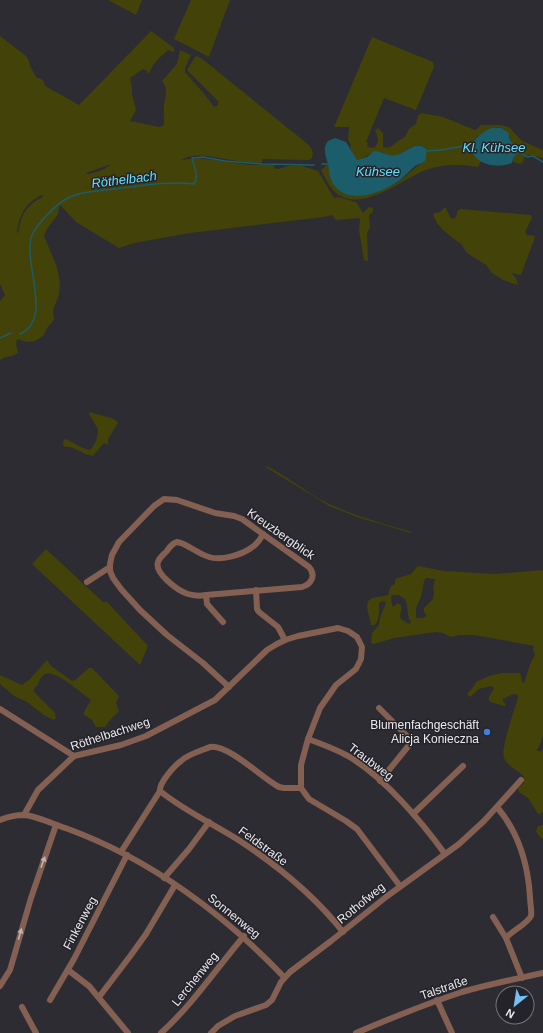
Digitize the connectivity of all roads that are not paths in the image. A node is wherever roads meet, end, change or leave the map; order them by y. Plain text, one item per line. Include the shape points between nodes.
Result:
1 (263, 534) junction
2 (110, 567) junction
3 (87, 582) dead end
4 (256, 590) junction
5 (206, 595) junction
6 (223, 622) dead end
7 (286, 640) junction
8 (229, 687) junction
9 (379, 708) dead end
10 (0, 710) edge
11 (308, 739) junction
12 (74, 756) junction
13 (463, 766) dead end
14 (521, 780) dead end
15 (380, 781) junction
16 (301, 788) junction
17 (160, 791) junction
18 (497, 807) junction
19 (413, 814) junction
20 (24, 815) junction
21 (0, 820) edge
22 (208, 822) junction
23 (56, 825) junction
24 (124, 854) junction
25 (445, 854) junction
26 (164, 878) junction
27 (175, 885) junction
28 (400, 886) junction
29 (493, 917) dead end
30 (343, 932) junction
31 (244, 936) junction
32 (506, 938) junction
33 (68, 970) junction
34 (543, 973) edge
35 (284, 977) junction
36 (522, 978) junction
37 (0, 986) edge
38 (99, 997) junction
39 (50, 1000) dead end
40 (437, 1000) junction
41 (22, 1007) dead end
42 (36, 1033) edge
43 (128, 1033) edge
44 (161, 1033) edge
45 (211, 1033) edge
46 (356, 1033) edge
47 (452, 1033) edge

1 - 2 street, Kreuzbergblick via 234,516 166,498 154,506 119,542 112,555
1 - 4 street, Kreuzbergblick via 309,567 313,577 309,584 302,587
1 - 5 street via 248,550 218,558 208,557 181,543 174,543 171,546 158,562 160,573 184,593
2 - 3 street
2 - 8 street via 111,574 121,590 144,614
4 - 5 street
4 - 7 street via 257,609 278,627
5 - 6 street via 207,604
7 - 8 street, Röthelbachweg via 267,650
7 - 11 street, Röthelbachweg via 338,628 354,634 362,647 359,665 327,696
8 - 12 street, Röthelbachweg via 215,700 146,736
9 - 15 street via 406,735 410,744
10 - 12 street
11 - 15 street, Traubweg via 349,757
11 - 16 street via 300,765
12 - 20 street, Röthelbachweg via 38,790
13 - 19 street
14 - 18 street, Rothofweg
15 - 19 street, Traubweg
16 - 17 street, Finkenweg via 279,787 230,752 214,746 181,760 161,784
16 - 28 street via 309,799 357,830
17 - 22 street, Feldstraße
17 - 24 street, Finkenweg
18 - 25 street, Rothofweg via 473,832
18 - 32 street via 507,820 521,849 528,872 531,911 528,921
19 - 25 street, Traubweg
20 - 21 street
20 - 23 street
22 - 26 street
22 - 30 street, Feldstraße via 241,842 296,883 327,912
23 - 24 street, Sonnenweg via 95,839
37 -> 23 street via 10,970 24,919
24 - 26 street, Sonnenweg
24 - 33 street, Finkenweg via 102,906
25 - 28 street, Rothofweg
26 - 27 street, Sonnenweg
27 - 31 street, Sonnenweg
27 - 38 street via 135,950
28 - 30 street, Rothofweg
29 - 32 street
30 - 35 street, Rothofweg
31 - 35 street, Sonnenweg
31 - 44 street, Lerchenweg via 195,998
32 - 36 street
33 - 38 street
33 - 39 street, Finkenweg
34 - 36 street, Talstraße
35 - 45 street, Rothofweg via 272,1000 266,1005 235,1016
36 - 40 street, Talstraße
38 - 43 street
40 - 46 street, Talstraße
40 - 47 street
41 - 42 street

